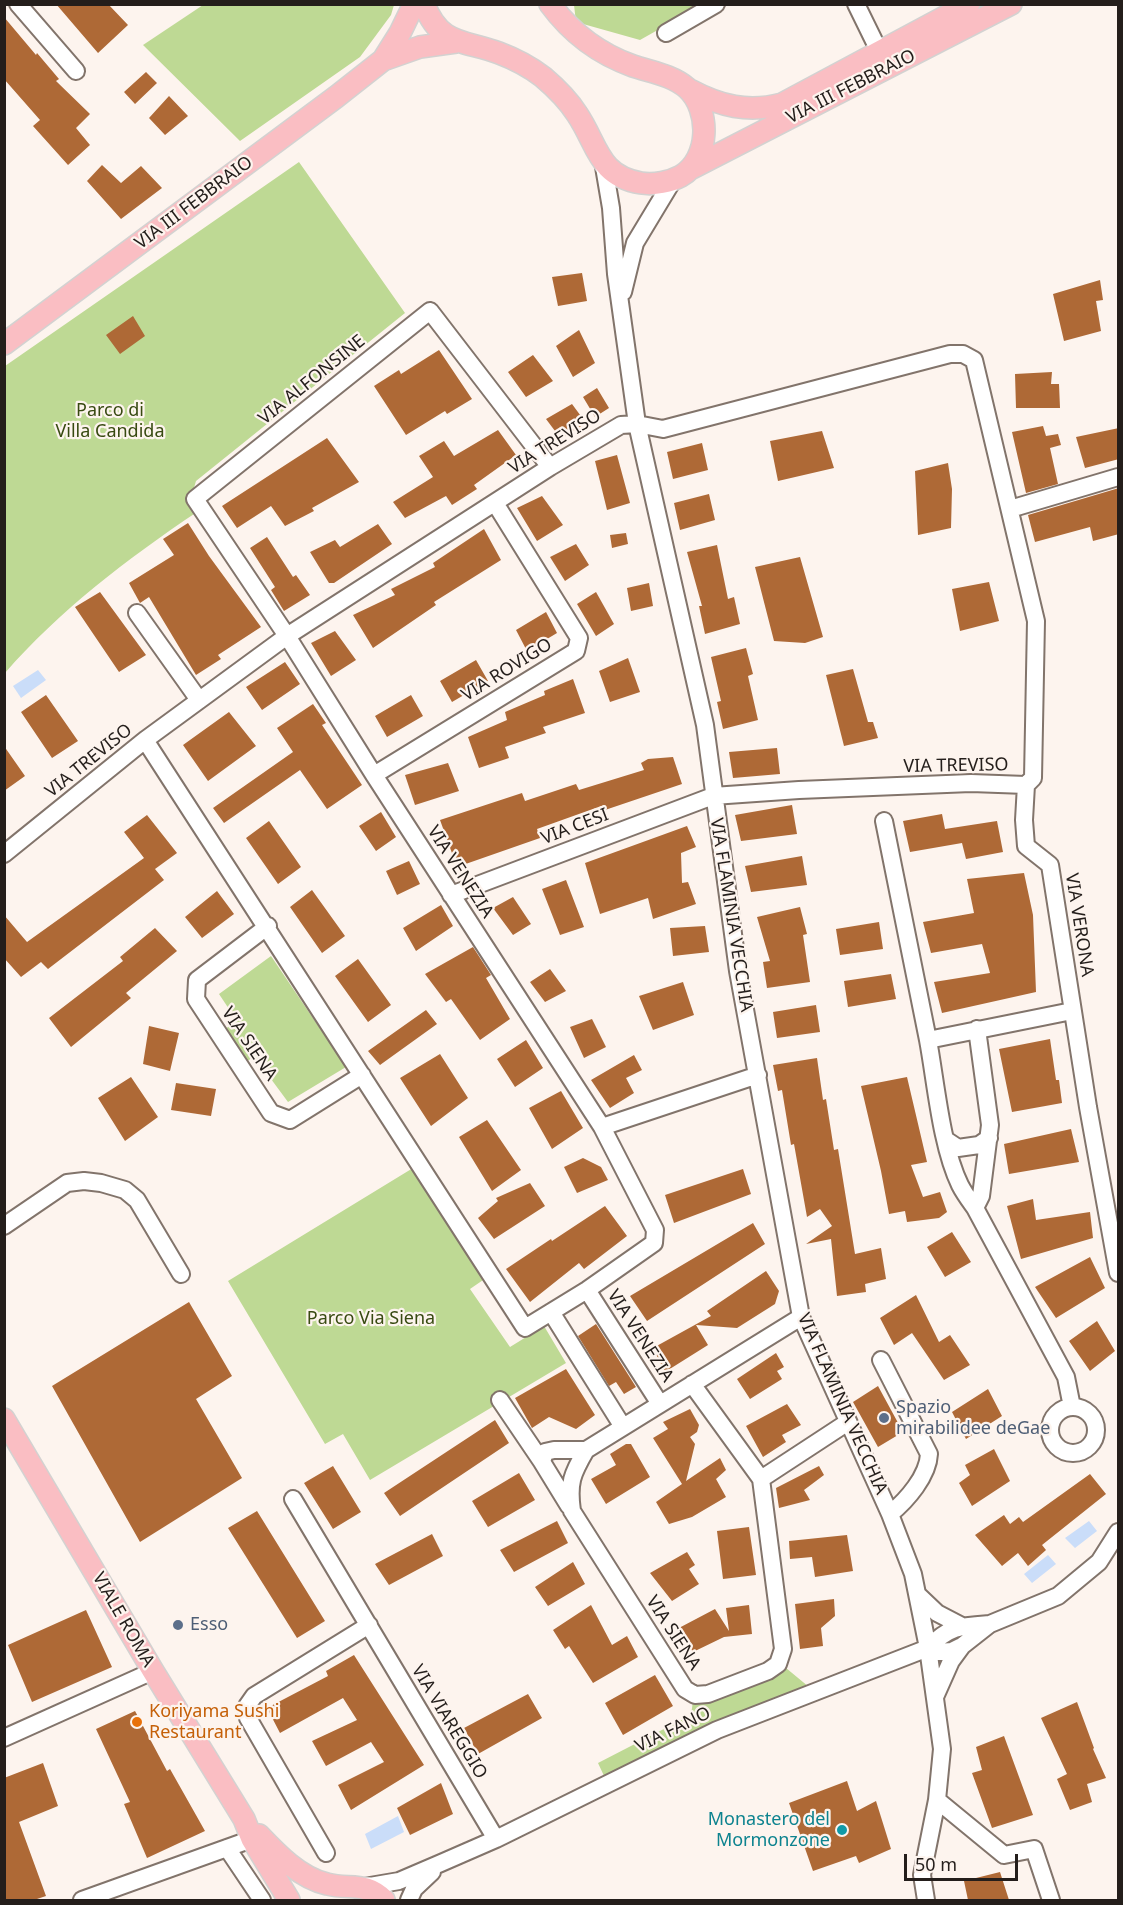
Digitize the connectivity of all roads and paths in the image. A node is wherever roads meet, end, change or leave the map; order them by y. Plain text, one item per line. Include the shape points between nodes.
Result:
1 (18, 4) edge
2 (414, 4) edge
3 (424, 4) edge
4 (550, 4) edge
5 (565, 4) edge
6 (717, 4) edge
7 (856, 4) edge
8 (969, 4) edge
9 (1011, 4) edge
10 (569, 27) junction
11 (666, 33) dead end
12 (456, 42) junction
13 (879, 51) junction
14 (383, 60) junction
15 (76, 71) dead end
16 (690, 90) junction
17 (603, 161) junction
18 (682, 174) junction
19 (620, 302) junction
20 (4, 344) edge
21 (637, 424) junction
22 (549, 467) junction
23 (1119, 477) edge
24 (495, 503) junction
25 (1010, 509) junction
26 (137, 613) dead end
27 (286, 636) junction
28 (199, 700) junction
29 (145, 740) junction
30 (374, 775) junction
31 (1026, 785) junction
32 (713, 795) junction
33 (884, 821) dead end
34 (4, 854) edge
35 (452, 895) junction
36 (268, 926) junction
37 (1072, 1011) junction
38 (977, 1029) junction
39 (928, 1040) junction
40 (362, 1075) junction
41 (758, 1075) junction
42 (602, 1127) junction
43 (989, 1138) junction
44 (946, 1140) junction
45 (975, 1208) junction
46 (4, 1226) edge
47 (181, 1274) dead end
48 (1119, 1274) edge
49 (587, 1290) junction
50 (551, 1312) junction
51 (801, 1317) junction
52 (882, 1360) dead end
53 (692, 1384) junction
54 (500, 1400) dead end
55 (660, 1404) junction
56 (1072, 1407) dead end
57 (4, 1419) edge
58 (848, 1422) junction
59 (622, 1427) junction
60 (586, 1450) junction
61 (542, 1462) junction
62 (761, 1479) junction
63 (293, 1499) dead end
64 (572, 1511) junction
65 (890, 1514) junction
66 (1119, 1532) edge
67 (917, 1594) junction
68 (990, 1624) junction
69 (369, 1625) junction
70 (962, 1626) junction
71 (962, 1646) junction
72 (928, 1648) junction
73 (153, 1671) junction
74 (935, 1698) junction
75 (4, 1738) edge
76 (937, 1800) junction
77 (244, 1819) junction
78 (252, 1839) junction
79 (496, 1839) junction
80 (227, 1848) junction
81 (326, 1853) dead end
82 (441, 1863) junction
83 (354, 1887) junction
84 (82, 1900) edge
85 (261, 1900) edge
86 (289, 1900) edge
87 (320, 1900) edge
88 (384, 1900) edge
89 (409, 1900) edge
90 (926, 1900) edge
91 (1051, 1900) edge

1 - 15 street
2 - 14 main road
3 - 12 main road, VIA FLAMINIA VECCHIA via 436,27
4 - 10 main road
5 - 10 street
6 - 11 street
7 - 13 street
8 - 13 main road
9 - 18 main road, VIA III FEBBRAIO
10 - 16 main road via 611,58
12 - 14 main road via 420,47
12 - 17 main road, VIA FLAMINIA VECCHIA via 499,53 543,76 568,101
13 - 16 main road via 772,106 726,106
14 - 20 main road, VIA III FEBBRAIO
16 - 18 main road, VIA FLAMINIA VECCHIA via 701,110 704,133 702,146
17 - 18 main road, VIA FLAMINIA VECCHIA via 619,177 645,184
17 - 19 street, VIA FLAMINIA VECCHIA
18 - 19 street, VIA FLAMINIA VECCHIA via 635,243
19 - 21 street, VIA FLAMINIA VECCHIA
21 - 22 street, VIA TREVISO via 621,425
21 - 25 street, VIA TREVISO via 663,429 950,354 963,354 974,360
21 - 32 street, VIA FLAMINIA VECCHIA via 705,725
22 - 24 street, VIA TREVISO
22 - 27 street, VIA ALFONSINE via 430,311 195,499
23 - 25 street
24 - 27 street, VIA TREVISO
24 - 30 street, VIA ROVIGO via 579,638 576,651
25 - 31 street, VIA TREVISO via 1036,621 1033,778
26 - 28 street
27 - 28 street, VIA TREVISO
27 - 30 street, VIA VENEZIA
28 - 29 street, VIA TREVISO
29 - 34 street, VIA TREVISO
29 - 36 street
30 - 35 street, VIA VENEZIA
31 - 32 street, VIA TREVISO via 948,784
31 - 37 street, VIA VERONA via 1026,846 1050,865
32 - 35 street, VIA CESI
32 - 41 street, VIA FLAMINIA VECCHIA via 738,971
33 - 39 street
35 - 42 street, VIA VENEZIA
36 - 40 street
36 - 40 street, VIA SIENA via 197,980 196,999 271,1113 290,1120
37 - 38 street
37 - 48 street, VIA VERONA
38 - 39 street
38 - 43 street via 989,1108
39 - 44 street
40 - 50 street via 525,1328
41 - 42 street
41 - 51 street, VIA FLAMINIA VECCHIA
42 - 49 street, VIA VENEZIA via 655,1230 654,1243
43 - 44 street via 979,1145 958,1148
43 - 45 street via 981,1196
44 - 45 street via 960,1186
45 - 56 street via 1065,1377
46 - 47 street via 67,1183 101,1183 125,1190 136,1200
49 - 50 street, VIA VENEZIA
49 - 55 street, VIA VENEZIA
50 - 59 street
51 - 53 street, VIA VENEZIA
51 - 58 street, VIA FLAMINIA VECCHIA
52 - 65 street, VIA FLAMINIA VECCHIA via 929,1454 929,1465 904,1503
53 - 55 street, VIA VENEZIA
53 - 62 street, VIA VENEZIA
54 - 61 street, VIA SIENA
55 - 59 street, VIA VENEZIA
57 - 73 main road, VIALE ROMA
58 - 62 street
58 - 65 street, VIA FLAMINIA VECCHIA
59 - 60 street
60 - 61 street via 545,1452
60 - 64 street via 569,1489
61 - 64 street, VIA SIENA
62 - 64 street, VIA SIENA via 783,1649 778,1664 768,1671 708,1695 695,1695 685,1689
63 - 69 street, VIA VIAREGGIO
65 - 67 street, VIA FLAMINIA VECCHIA
66 - 68 street via 1099,1562 1058,1596
67 - 70 street via 937,1613
67 - 72 street, VIA FLAMINIA VECCHIA
68 - 70 street
68 - 71 street
69 - 79 street, VIA VIAREGGIO
69 - 81 street via 254,1696 247,1706 248,1718
70 - 72 street via 940,1636
71 - 72 street via 939,1652
71 - 74 street
72 - 74 street, VIA FLAMINIA VECCHIA
72 - 79 street, VIA FANO via 717,1730
73 - 75 street
73 - 77 main road, VIALE ROMA
74 - 76 street, VIA FLAMINIA VECCHIA via 942,1749
76 - 90 street, VIA FLAMINIA VECCHIA via 922,1875
76 - 91 street via 1004,1855 1034,1849
77 - 78 main road, VIALE ROMA
77 - 83 main road, VIALE ROMA via 276,1853 303,1874 326,1884
78 - 80 street
78 - 86 main road, VIALE ROMA
79 - 82 street, VIA FANO
80 - 84 street
80 - 85 street
82 - 83 street, VIA FANO via 399,1881
82 - 89 street, VIA FANO via 414,1889
83 - 87 main road via 328,1893
83 - 88 main road, VIALE ROMA via 375,1892

